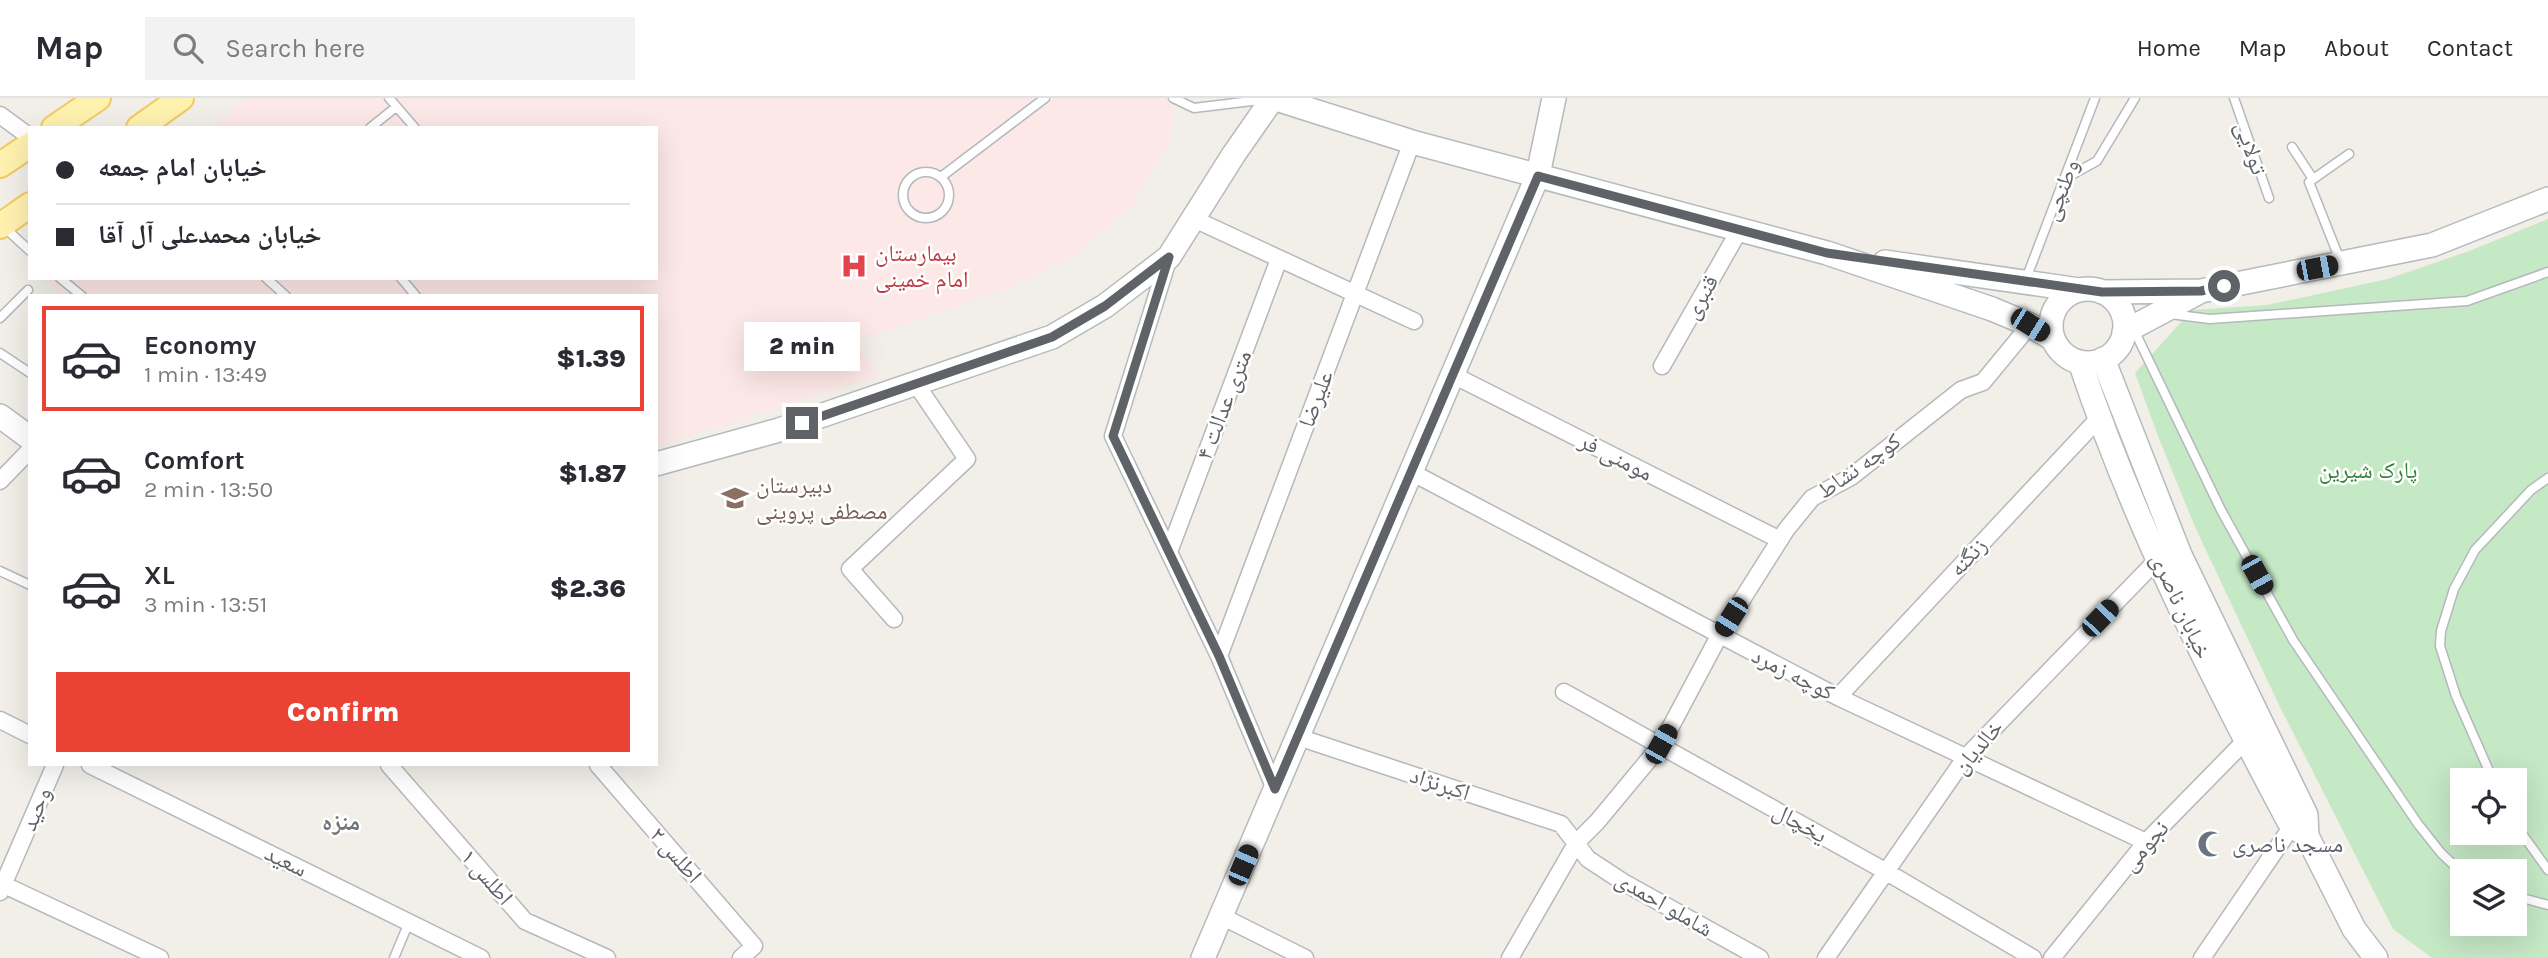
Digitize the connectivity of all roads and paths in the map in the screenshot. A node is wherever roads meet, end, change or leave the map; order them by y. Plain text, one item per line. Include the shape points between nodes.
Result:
1 (97, 98) edge
2 (181, 98) edge
3 (389, 98) edge
4 (1045, 98) edge
5 (1172, 98) edge
6 (1273, 98) edge
7 (1554, 98) edge
8 (2095, 98) edge
9 (2135, 98) edge
10 (2234, 98) edge
11 (397, 107) junction
12 (0, 115) edge
13 (57, 126) edge
14 (142, 126) edge
15 (373, 126) edge
16 (413, 126) edge
17 (28, 136) edge
18 (1412, 142) junction
19 (28, 146) edge
20 (2292, 147) dead end
21 (2349, 154) dead end
22 (0, 165) edge
23 (1538, 176) junction
24 (941, 177) junction
25 (2066, 178) junction
26 (2314, 179) junction
27 (2269, 198) dead end
28 (2548, 199) edge
29 (28, 206) edge
30 (1194, 219) junction
31 (1, 225) edge
32 (1740, 229) junction
33 (28, 249) edge
34 (1827, 253) junction
35 (1169, 257) junction
36 (1279, 259) junction
37 (2341, 263) junction
38 (2548, 272) edge
39 (62, 280) edge
40 (268, 280) edge
41 (403, 280) edge
42 (2025, 282) junction
43 (28, 290) dead end
44 (2091, 291) junction
45 (2201, 291) junction
46 (80, 294) edge
47 (284, 294) edge
48 (414, 294) edge
49 (1355, 295) junction
50 (2160, 312) junction
51 (0, 318) edge
52 (1414, 321) dead end
53 (2030, 325) junction
54 (2128, 329) junction
55 (2053, 340) junction
56 (0, 353) edge
57 (2104, 359) junction
58 (2080, 362) junction
59 (1662, 366) dead end
60 (28, 372) edge
61 (1452, 375) junction
62 (916, 384) junction
63 (0, 416) edge
64 (2099, 418) junction
65 (28, 437) edge
66 (28, 452) edge
67 (658, 463) edge
68 (1411, 472) junction
69 (2548, 478) edge
70 (0, 481) edge
71 (1780, 540) junction
72 (1169, 552) junction
73 (2158, 559) junction
74 (0, 571) edge
75 (28, 583) edge
76 (894, 619) dead end
77 (1719, 636) junction
78 (1219, 656) junction
79 (1564, 692) dead end
80 (1838, 697) junction
81 (0, 720) edge
82 (28, 734) edge
83 (1297, 737) junction
84 (2246, 740) junction
85 (1661, 744) junction
86 (1965, 758) junction
87 (55, 766) edge
88 (92, 766) edge
89 (390, 766) edge
90 (598, 766) edge
91 (2488, 768) edge
92 (1275, 789) junction
93 (2301, 826) junction
94 (2527, 841) edge
95 (1577, 842) junction
96 (2146, 842) junction
97 (2450, 862) edge
98 (2548, 870) edge
99 (1885, 871) junction
100 (1, 886) edge
101 (2527, 899) edge
102 (2548, 905) edge
103 (1221, 916) junction
104 (409, 922) junction
105 (160, 958) edge
106 (394, 958) edge
107 (481, 958) edge
108 (607, 958) edge
109 (741, 958) edge
110 (1203, 958) edge
111 (1305, 958) edge
112 (1510, 958) edge
113 (1760, 958) edge
114 (1826, 958) edge
115 (2033, 958) edge
116 (2052, 958) edge
117 (2202, 958) edge
118 (2376, 958) edge

1 - 13 main road
2 - 14 main road
3 - 11 lane
4 - 24 lane
5 - 6 lane via 1194,108
6 - 18 street
6 - 30 street
7 - 23 street
8 - 25 lane, وطنچی
9 - 25 lane via 2097,162
10 - 27 lane, تولایی
11 - 15 lane
11 - 16 lane
12 - 17 street
18 - 23 street
18 - 49 street, علیرضا
19 - 22 main road
20 - 26 lane
21 - 26 lane
23 - 32 street
23 - 61 street
24 - 24 lane via 926,171 911,176 903,190 910,212 925,218 946,207 949,191
25 - 42 lane, وطنچی
26 - 37 lane via 2309,183
28 - 37 street via 2432,245
29 - 31 main road
30 - 35 street
30 - 36 street
31 - 33 lane
32 - 34 street
32 - 59 street, قنبری
34 - 42 street
34 - 53 street
35 - 62 street via 1105,306 1052,337
35 - 72 street via 1113,436
36 - 49 street
36 - 72 street, ۴ متری عدالت
37 - 45 street
38 - 50 lane via 2468,301 2210,319
39 - 46 lane
40 - 47 lane
41 - 48 lane
42 - 44 street
43 - 51 lane
44 - 45 street
44 - 54 street via 2113,298
44 - 55 street via 2067,295 2058,303 2052,314
45 - 50 street
49 - 52 street
49 - 78 street, علیرضا
50 - 54 street
53 - 55 street
53 - 71 street, کوچه نشاط via 1983,382 1961,390 1851,477 1812,498
54 - 57 street
54 - 97 lane via 2293,640 2418,824
55 - 58 street via 2059,350
56 - 60 lane
57 - 58 street
57 - 93 street, خیابان ناصری via 2180,555
58 - 64 street, خیابان ناصری
61 - 68 street
61 - 71 street, مومنی فر
62 - 67 street via 779,430
62 - 76 street via 967,459 850,569
63 - 65 street
64 - 73 street, خیابان ناصری
64 - 80 street, زنگنه
66 - 70 street
68 - 77 street, کوچه زمرد
68 - 83 street
69 - 91 lane via 2475,550 2454,589 2441,631 2440,646 2456,696
71 - 77 street, کوچه نشاط
72 - 78 street
73 - 84 street, خیابان ناصری
73 - 86 street, خالدیان
74 - 75 lane
77 - 80 street, کوچه زمرد
77 - 85 street, کوچه نشاط
78 - 92 street
79 - 85 street, یخچال
80 - 86 street, کوچه زمرد
81 - 82 street
83 - 92 street
83 - 95 street, اکبرنژاد via 1561,824
84 - 93 street, خیابان ناصری
84 - 96 street, نجومی
85 - 95 street, کوچه نشاط
85 - 99 street, یخچال
86 - 96 street, کوچه زمرد
86 - 99 street, خالدیان
87 - 100 street, وحید
88 - 104 street, سعید
89 - 108 street, اطلس ۱ via 526,921
90 - 109 street, اطلس ۲ via 754,946
92 - 103 street
93 - 117 street
93 - 118 street, خیابان ناصری via 2354,929
94 - 98 lane
95 - 112 street, کوچه نشاط
95 - 113 street, شاملو احمدی via 1588,859 1623,882
96 - 116 street, نجومی
99 - 114 street, خالدیان
99 - 115 street, یخچال
100 - 105 street
101 - 102 lane
103 - 110 street
103 - 111 street
104 - 106 lane
104 - 107 street, سعید

